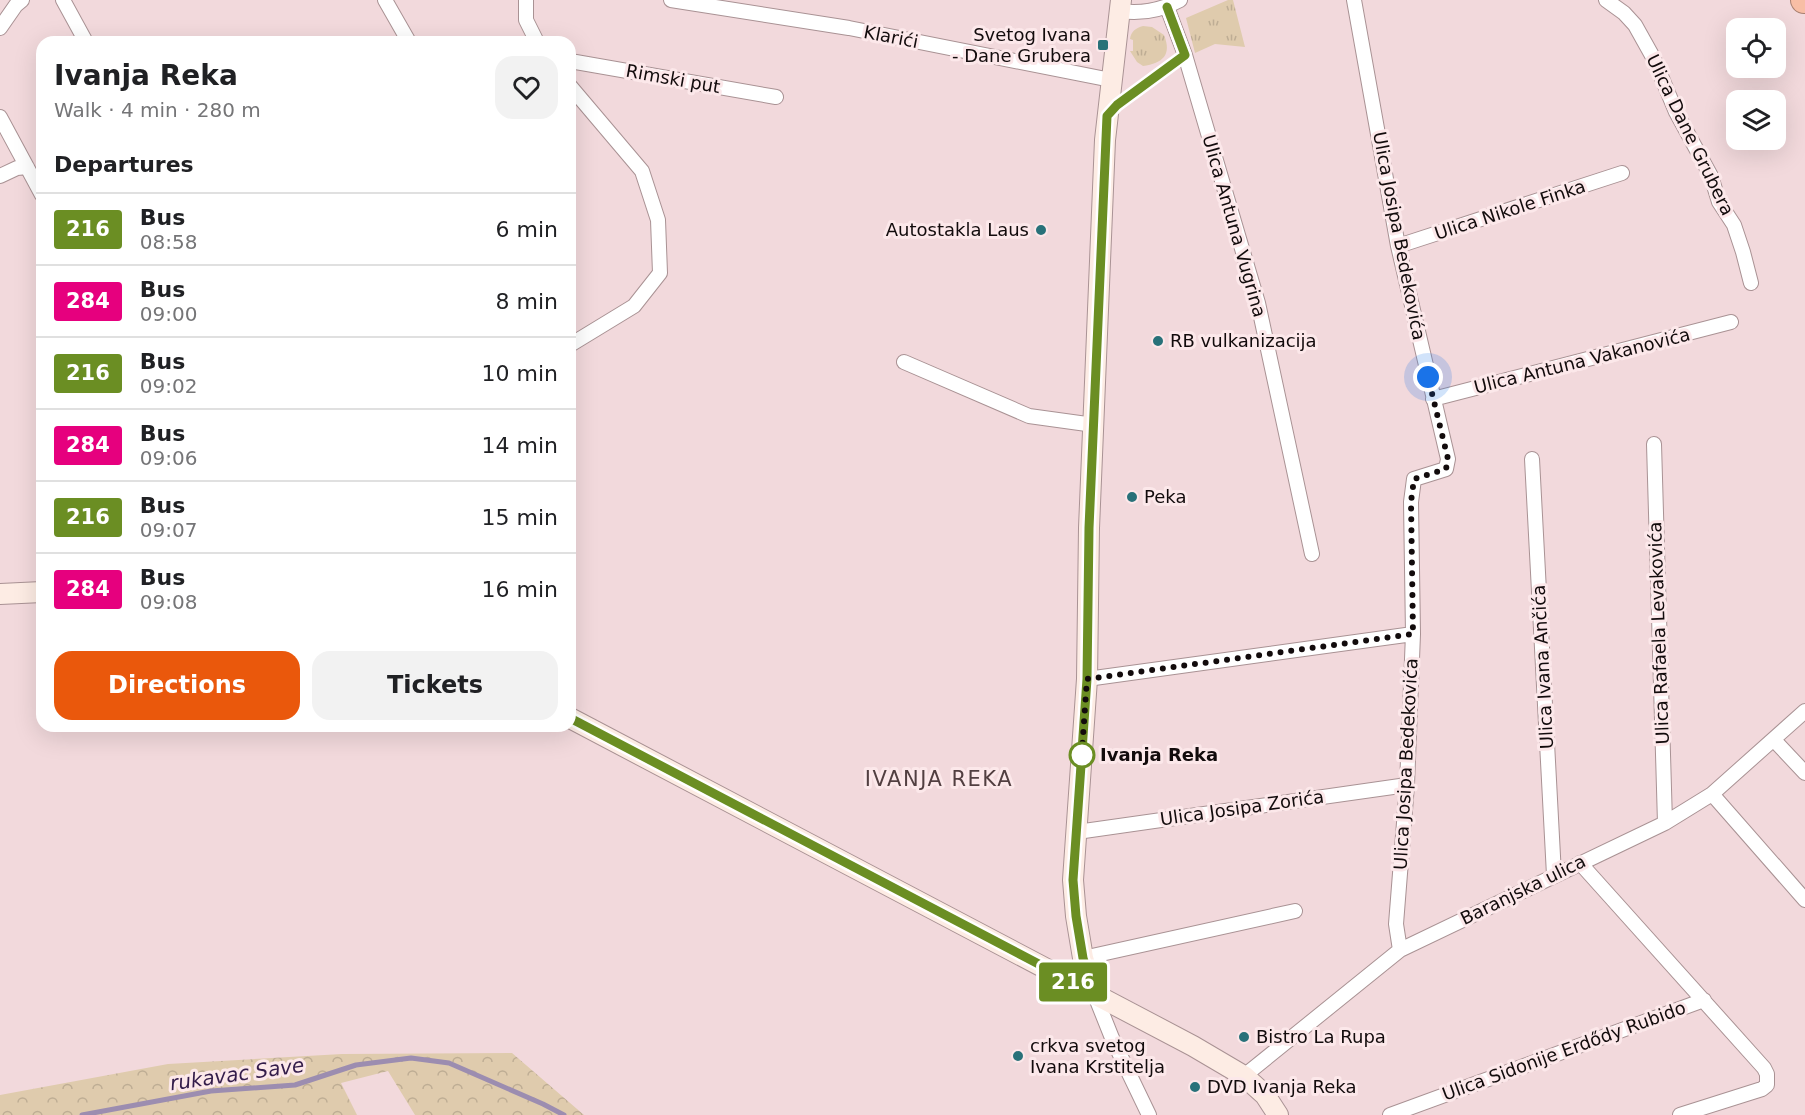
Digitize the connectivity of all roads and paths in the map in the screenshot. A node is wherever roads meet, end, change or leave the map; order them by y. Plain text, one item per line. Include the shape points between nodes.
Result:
1 (22, 0) edge
2 (63, 0) edge
3 (385, 0) edge
4 (526, 0) edge
5 (671, 0) edge
6 (1180, 0) edge
7 (1354, 0) edge
8 (1606, 0) edge
9 (1120, 6) edge
10 (1167, 7) junction
11 (0, 28) edge
12 (83, 36) edge
13 (406, 36) edge
14 (534, 36) edge
15 (576, 62) edge
16 (1111, 80) junction
17 (576, 93) edge
18 (776, 97) dead end
19 (0, 117) edge
20 (27, 167) junction
21 (1622, 173) dead end
22 (0, 176) edge
23 (36, 184) edge
24 (1398, 246) junction
25 (1751, 283) dead end
26 (1731, 322) dead end
27 (576, 341) edge
28 (904, 362) dead end
29 (1433, 399) junction
30 (1094, 425) junction
31 (1654, 444) dead end
32 (1532, 459) dead end
33 (1312, 554) dead end
34 (36, 592) edge
35 (0, 594) edge
36 (1413, 634) junction
37 (1087, 679) junction
38 (1805, 711) edge
39 (576, 721) edge
40 (1774, 740) junction
41 (1805, 773) edge
42 (1407, 785) junction
43 (1712, 794) junction
44 (1665, 823) junction
45 (1077, 832) junction
46 (1580, 863) junction
47 (1554, 875) junction
48 (1805, 900) edge
49 (1295, 911) dead end
50 (1400, 950) junction
51 (1083, 958) junction
52 (1094, 993) junction
53 (1704, 1000) junction
54 (1244, 1076) junction
55 (1149, 1115) edge
56 (1278, 1115) edge
57 (1390, 1115) edge
58 (1680, 1115) edge

1 - 11 street
2 - 12 street
3 - 13 street
4 - 14 street via 526,20
5 - 16 street, Klarići via 849,28
6 - 10 street
7 - 24 street, Ulica Josipa Bedekovića
8 - 25 street, Ulica Dane Grubera via 1635,25 1654,59 1676,112 1711,176 1719,202 1734,225
9 - 10 street via 1140,13
9 - 16 street
10 - 33 street, Ulica Antuna Vugrina via 1185,55 1258,303
15 - 18 street, Rimski put
16 - 30 street
17 - 27 street via 642,171 658,220 660,273 634,306
19 - 20 street
20 - 22 street
20 - 23 street
21 - 24 street, Ulica Nikole Finka
24 - 29 street, Ulica Josipa Bedekovića
26 - 29 street, Ulica Antuna Vakanovića
28 - 30 street via 1029,416
29 - 36 street, Ulica Josipa Bedekovića via 1448,459 1446,469 1414,479
30 - 37 street
31 - 44 street, Ulica Rafaela Levakovića
32 - 47 street, Ulica Ivana Ančića
34 - 35 street
36 - 37 street
36 - 42 street, Ulica Josipa Bedekovića
37 - 45 street
38 - 40 street, Baranjska ulica
39 - 52 street
40 - 41 street
40 - 43 street, Baranjska ulica
42 - 45 street, Ulica Josipa Zorića
42 - 50 street, Ulica Josipa Bedekovića via 1396,924
43 - 44 street, Baranjska ulica
43 - 48 street
44 - 46 street, Baranjska ulica
45 - 51 street via 1073,880
46 - 47 street, Baranjska ulica
46 - 53 street
47 - 50 street, Baranjska ulica
49 - 51 street
50 - 54 street, Baranjska ulica
51 - 52 street
52 - 54 street
52 - 55 street
53 - 57 street, Ulica Sidonije Erdődy Rubido
53 - 58 street via 1764,1068 1767,1085
54 - 56 street via 1265,1095

